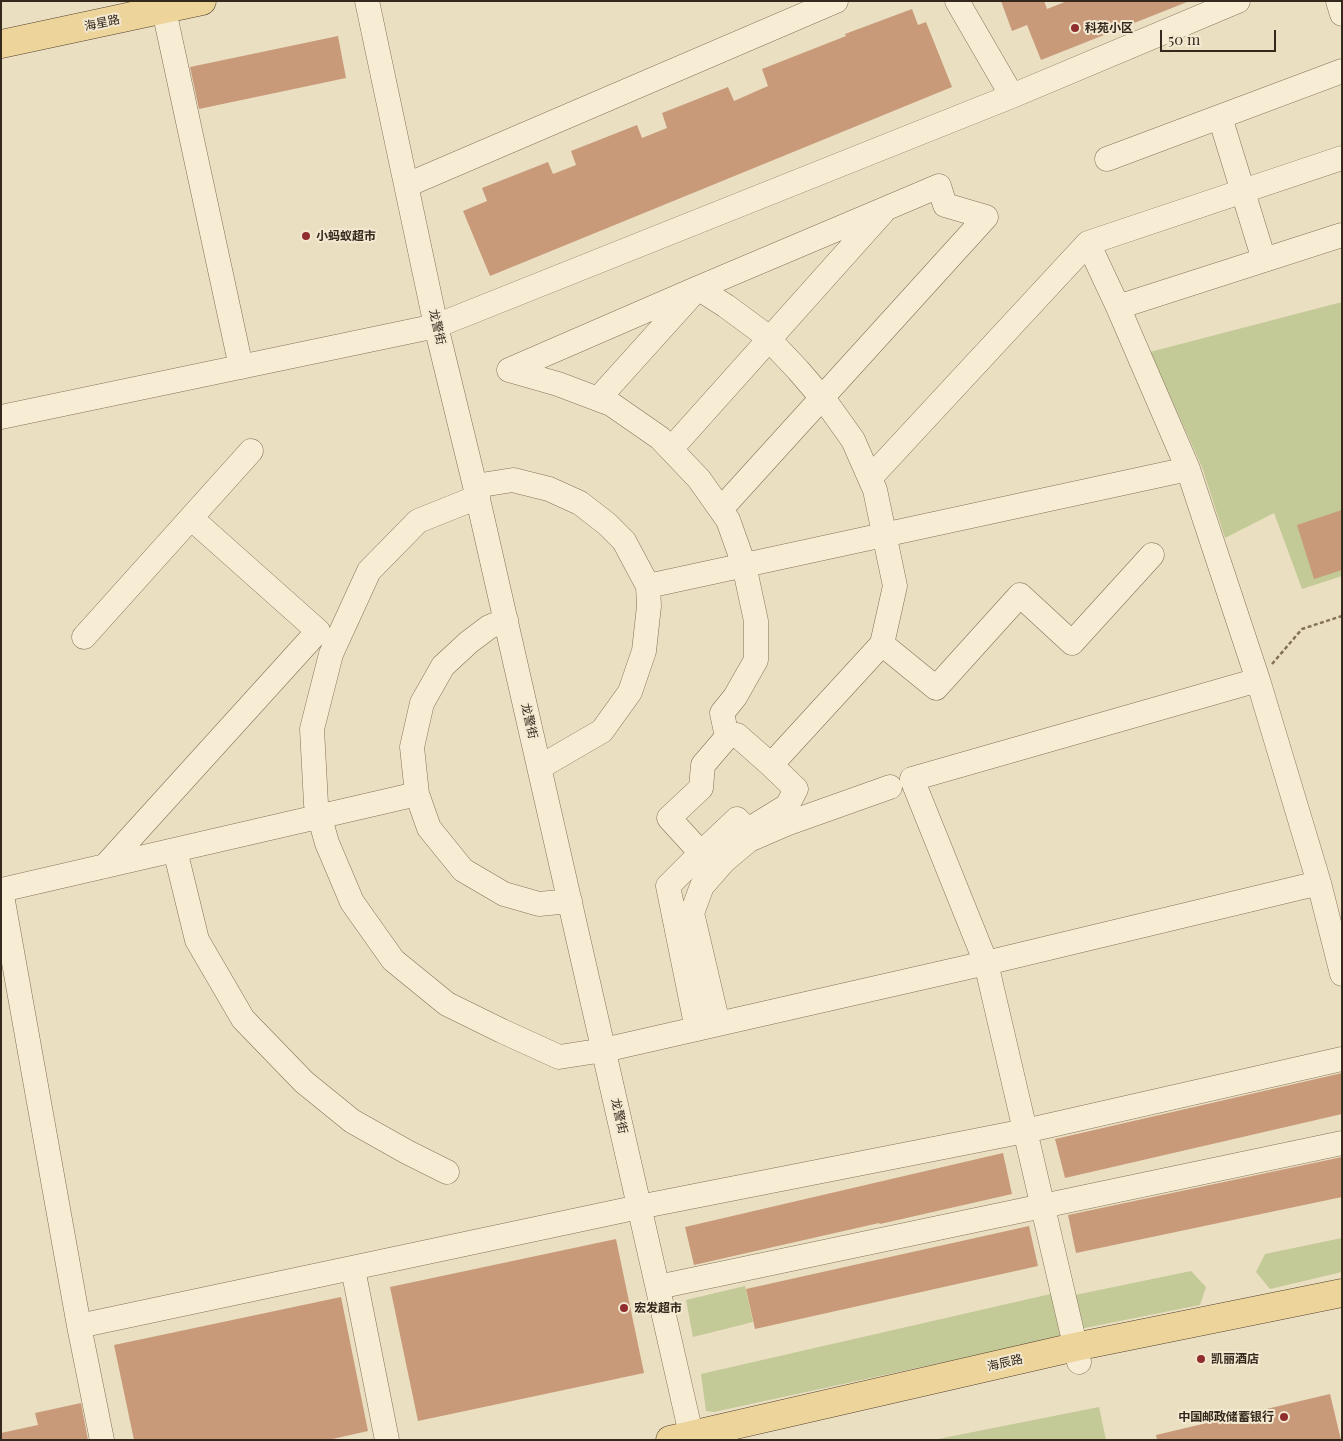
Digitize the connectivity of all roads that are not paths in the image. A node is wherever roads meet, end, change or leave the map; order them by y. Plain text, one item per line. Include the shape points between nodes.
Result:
1 (202, 1) edge
2 (368, 1) edge
3 (836, 1) edge
4 (957, 1) edge
5 (1238, 1) edge
6 (1338, 1) edge
7 (163, 6) edge
8 (1342, 14) edge
9 (1, 44) edge
10 (1342, 71) edge
11 (1012, 96) junction
12 (1220, 117) junction
13 (1342, 158) edge
14 (1108, 159) dead end
15 (407, 185) junction
16 (1243, 192) junction
17 (887, 208) junction
18 (1342, 235) edge
19 (1088, 243) junction
20 (1264, 260) junction
21 (698, 288) junction
22 (1118, 307) junction
23 (436, 326) junction
24 (769, 340) junction
25 (242, 367) junction
26 (821, 397) junction
27 (598, 399) junction
28 (1, 417) edge
29 (671, 449) junction
30 (251, 451) dead end
31 (1188, 469) junction
32 (870, 478) junction
33 (476, 491) junction
34 (721, 510) junction
35 (191, 518) junction
36 (884, 535) junction
37 (1152, 555) dead end
38 (744, 566) junction
39 (648, 586) junction
40 (506, 620) junction
41 (328, 634) junction
42 (84, 637) dead end
43 (882, 644) junction
44 (1258, 680) junction
45 (727, 737) junction
46 (771, 765) junction
47 (540, 767) junction
48 (890, 788) dead end
49 (417, 794) junction
50 (320, 818) junction
51 (175, 850) junction
52 (701, 853) junction
53 (105, 866) junction
54 (1319, 883) junction
55 (1, 890) edge
56 (570, 900) junction
57 (986, 963) junction
58 (1342, 974) edge
59 (708, 1027) junction
60 (604, 1050) junction
61 (1342, 1059) edge
62 (1025, 1131) junction
63 (1342, 1143) edge
64 (446, 1172) dead end
65 (1043, 1206) junction
66 (639, 1207) junction
67 (353, 1269) junction
68 (658, 1287) junction
69 (1342, 1293) edge
70 (1342, 1310) edge
71 (79, 1326) junction
72 (1077, 1354) junction
73 (685, 1438) edge
74 (102, 1440) edge
75 (387, 1440) edge
76 (738, 1440) edge

1 - 7 main road, 海星路
2 - 15 street, 龙警街
3 - 15 street
4 - 11 street
5 - 11 street
6 - 8 street
7 - 9 main road, 海星路
7 - 25 street
10 - 12 street
11 - 23 street
12 - 14 street
12 - 16 street
13 - 16 street
15 - 23 street, 龙警街
16 - 19 street
16 - 20 street
17 - 21 street
17 - 24 street
17 - 26 street via 939,186 946,205 986,217
18 - 20 street
19 - 22 street
19 - 32 street
20 - 22 street
21 - 24 street
21 - 27 street
21 - 27 street via 509,370
22 - 31 street
23 - 25 street
23 - 33 street, 龙警街
24 - 26 street
24 - 29 street
25 - 28 street
26 - 32 street via 853,440
26 - 34 street
27 - 29 street via 611,404
29 - 34 street via 699,479
30 - 35 street
31 - 36 street
31 - 44 street
32 - 36 street
33 - 39 street via 513,480 549,489 580,503 624,541
33 - 40 street, 龙警街
33 - 41 street via 418,521 369,571
34 - 38 street via 728,520
35 - 41 street
35 - 42 street
36 - 38 street
36 - 43 street via 895,586
37 - 43 street via 1072,643 1020,595 936,688
38 - 39 street
38 - 45 street via 756,621 756,660 722,713
39 - 47 street via 644,651 630,692 602,731
40 - 47 street, 龙警街
40 - 49 street via 489,627 443,666 422,703 412,747
41 - 50 street via 331,654 312,729 316,804
41 - 53 street
43 - 46 street
44 - 54 street
44 - 57 street via 912,779
45 - 46 street via 737,735
45 - 52 street via 703,764 701,788 669,818
46 - 52 street via 796,788 786,806 748,830 737,819
47 - 56 street, 龙警街
48 - 59 street via 749,840 702,886 692,913
49 - 50 street
49 - 56 street via 429,828 463,870 504,894 540,904
50 - 51 street
50 - 60 street via 352,902 393,960 447,1004 559,1056
51 - 53 street
51 - 64 street via 197,940 243,1020 304,1082 352,1121
52 - 59 street via 668,886
53 - 55 street
54 - 57 street
54 - 58 street
55 - 71 street
56 - 60 street, 龙警街
57 - 59 street
57 - 62 street
59 - 60 street
60 - 66 street, 龙警街
61 - 62 street
62 - 65 street
62 - 66 street
63 - 65 street
65 - 68 street
65 - 72 street
66 - 67 street
66 - 68 street, 龙警街
67 - 71 street
67 - 75 street
68 - 73 street, 龙警街
69 - 72 main road, 海辰路
70 - 72 main road, 海辰路
71 - 74 street
72 - 73 main road, 海辰路
72 - 76 main road, 海辰路

